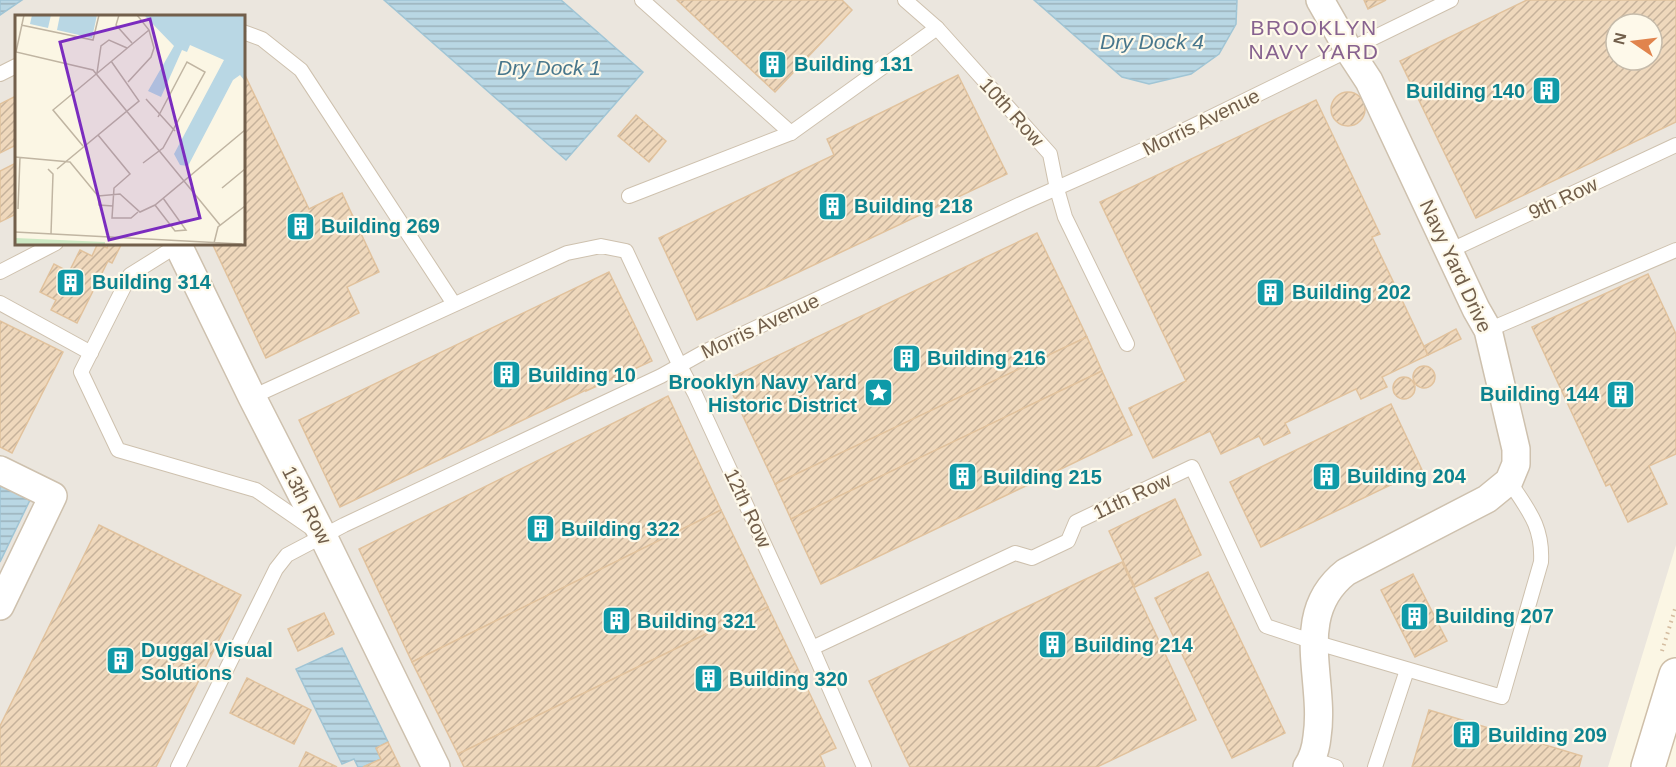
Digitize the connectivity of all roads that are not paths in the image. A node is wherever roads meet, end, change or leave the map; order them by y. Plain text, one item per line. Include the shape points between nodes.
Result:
1 (642, 0) edge
2 (905, 0) edge
3 (1320, 0) edge
4 (1451, 0) edge
5 (937, 28) junction
6 (244, 32) edge
7 (1348, 49) junction
8 (15, 66) edge
9 (0, 74) edge
10 (791, 133) junction
11 (1676, 145) edge
12 (1057, 189) junction
13 (628, 196) dead end
14 (54, 244) edge
15 (177, 244) edge
16 (1676, 250) edge
17 (1449, 251) junction
18 (0, 272) edge
19 (0, 303) edge
20 (454, 304) junction
21 (1488, 330) junction
22 (1127, 344) dead end
23 (91, 353) junction
24 (680, 364) junction
25 (252, 397) junction
26 (0, 470) edge
27 (1509, 482) junction
28 (323, 536) junction
29 (0, 606) edge
30 (1314, 642) junction
31 (812, 648) junction
32 (1407, 670) junction
33 (1676, 675) edge
34 (1318, 764) edge
35 (178, 767) edge
36 (436, 767) edge
37 (864, 767) edge
38 (1375, 767) edge
39 (1648, 767) edge

1 - 10 lane
2 - 5 lane, 10th Row
3 - 7 street, Navy Yard Drive
4 - 7 lane, Morris Avenue
5 - 10 lane
5 - 12 lane, 10th Row via 1050,154
6 - 20 lane via 262,39 301,70
7 - 12 lane, Morris Avenue
7 - 17 street, Navy Yard Drive via 1370,81
8 - 9 lane
10 - 13 lane
11 - 17 lane, 9th Row
12 - 22 lane, 10th Row via 1065,217
12 - 24 lane, Morris Avenue
14 - 18 lane
15 - 23 lane via 130,275
15 - 25 street, 13th Row
16 - 21 lane
17 - 21 street, Navy Yard Drive
19 - 23 lane
20 - 24 lane, 12th Row via 567,253 601,246 626,251
20 - 25 lane
21 - 27 street, Navy Yard Drive via 1516,449 1516,464
23 - 28 lane via 81,372 118,450 256,490
24 - 28 lane, Morris Avenue
24 - 31 lane, 12th Row
25 - 28 street, 13th Row
26 - 29 street via 53,496
27 - 30 street via 1487,500 1337,579 1323,597
27 - 32 lane via 1537,526 1542,550 1502,697
28 - 35 lane, Morris Avenue via 287,555 279,564
28 - 36 street, 13th Row
30 - 31 lane, 11th Row via 1266,626 1192,467 1076,522 1068,541 1032,558 1015,553
30 - 32 lane
30 - 34 street
31 - 37 lane, 12th Row
32 - 38 lane
33 - 39 main road

